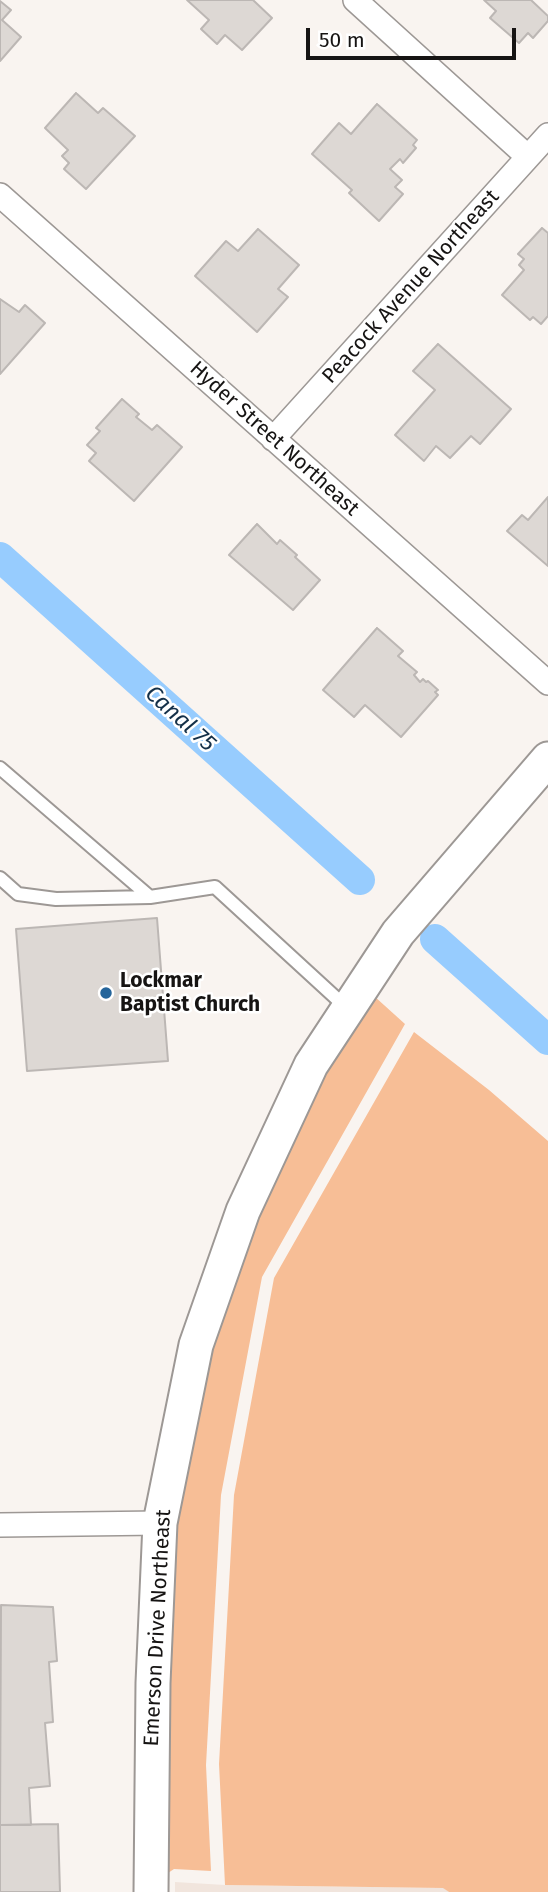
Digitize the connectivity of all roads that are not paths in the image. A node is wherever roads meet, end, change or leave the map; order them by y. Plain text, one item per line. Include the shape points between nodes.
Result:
1 (355, 0) edge
2 (548, 135) edge
3 (528, 157) junction
4 (0, 195) edge
5 (273, 439) junction
6 (548, 683) edge
7 (548, 758) edge
8 (0, 768) edge
9 (0, 878) edge
10 (150, 897) junction
11 (348, 1009) junction
12 (160, 1523) junction
13 (0, 1525) edge
14 (151, 1892) edge

1 - 3 street
2 - 3 street, Peacock Avenue Northeast
3 - 5 street, Peacock Avenue Northeast
4 - 5 street, Hyder Street Northeast
5 - 6 street, Hyder Street Northeast
7 - 11 street, Emerson Drive Northeast via 398,933
8 - 10 lane
9 - 10 lane via 18,894 56,899
10 - 11 lane via 215,887
11 - 12 street, Emerson Drive Northeast via 311,1065 243,1212 196,1345
12 - 13 street
12 - 14 street, Emerson Drive Northeast

